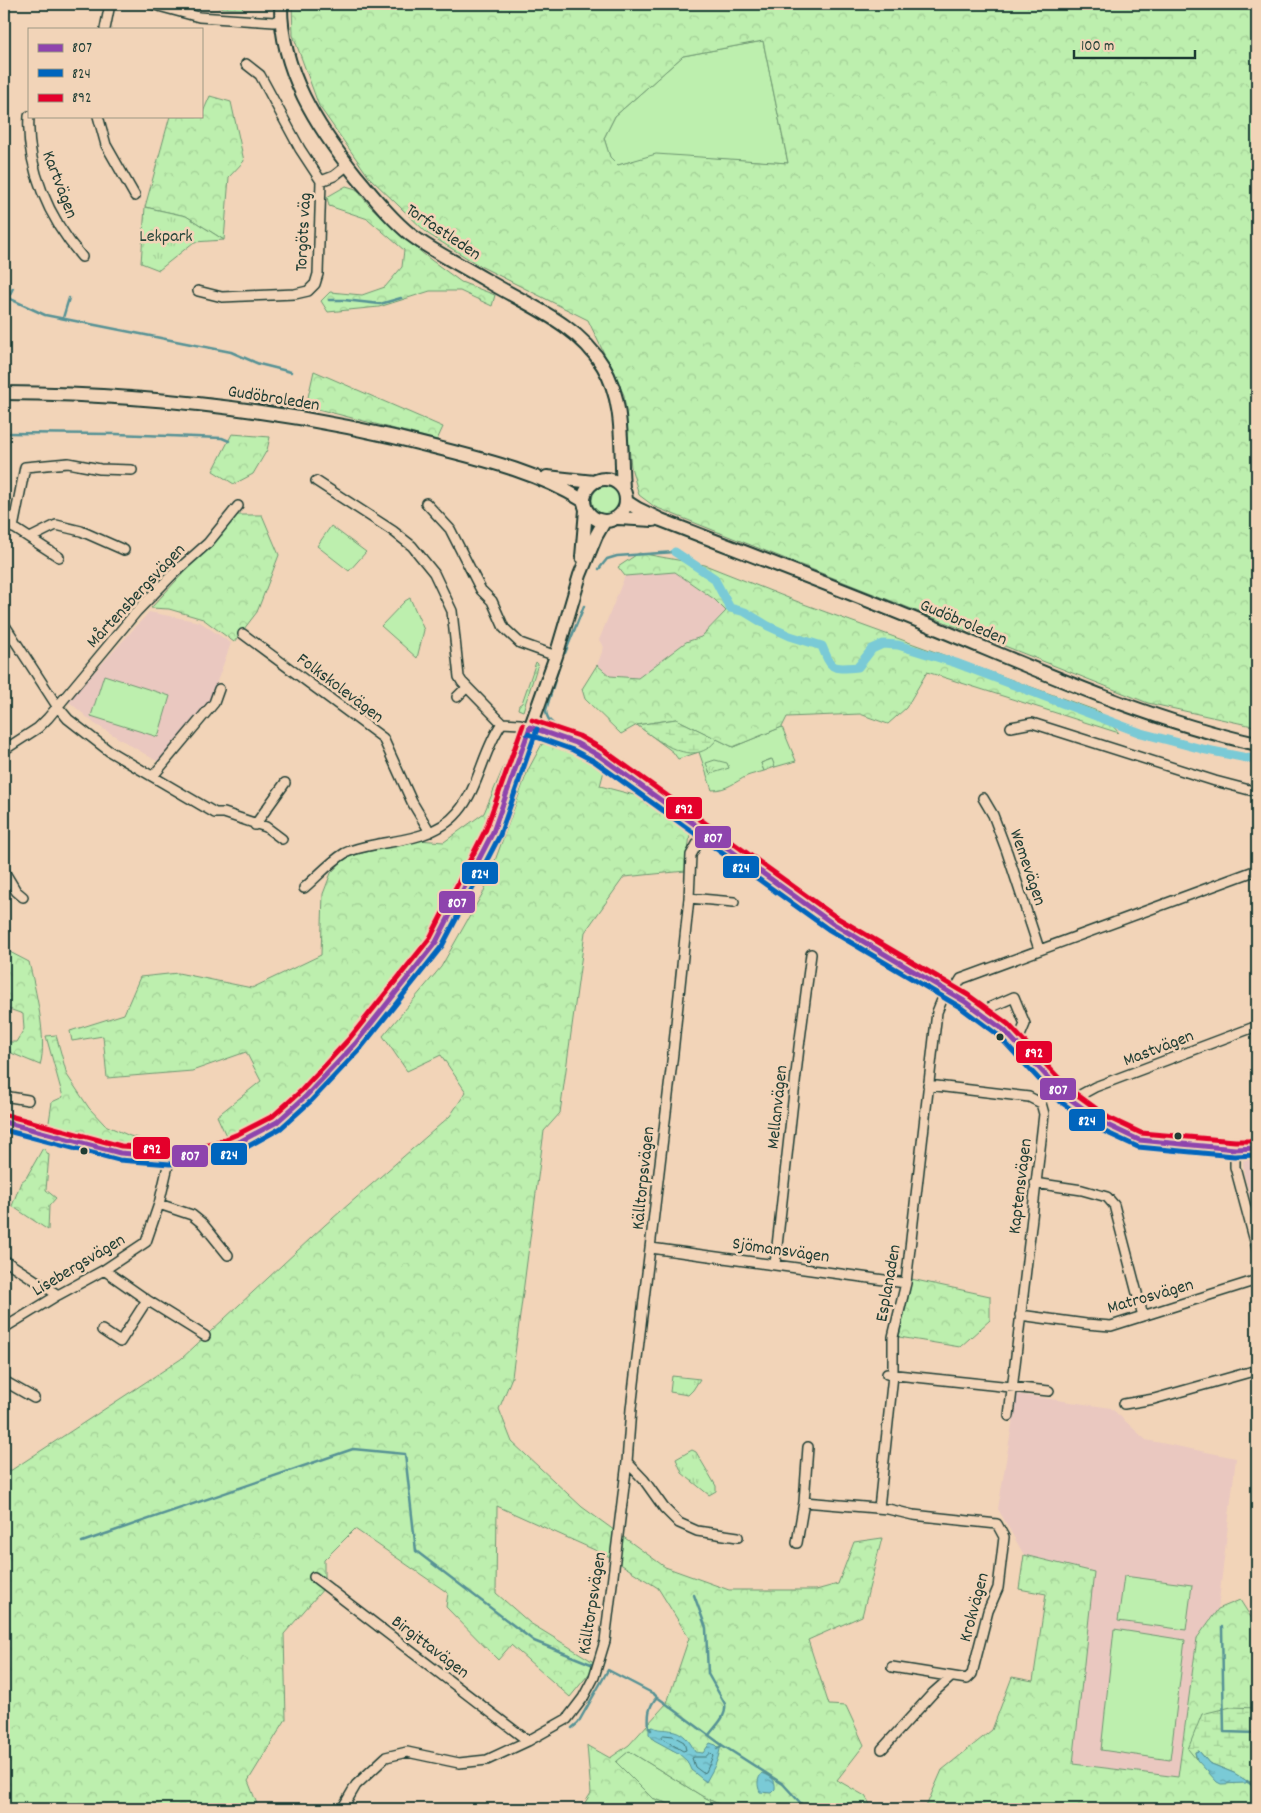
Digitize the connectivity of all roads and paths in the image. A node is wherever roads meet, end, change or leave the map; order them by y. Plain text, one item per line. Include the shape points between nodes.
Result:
1 (110, 4) edge
2 (151, 4) edge
3 (281, 4) edge
4 (280, 18) junction
5 (105, 28) edge
6 (246, 64) dead end
7 (29, 118) edge
8 (99, 118) edge
9 (348, 166) junction
10 (321, 181) junction
11 (135, 196) dead end
12 (82, 257) dead end
13 (198, 291) dead end
14 (4, 393) edge
15 (620, 450) junction
16 (132, 470) dead end
17 (532, 475) junction
18 (599, 480) junction
19 (316, 482) dead end
20 (623, 488) junction
21 (627, 502) junction
22 (426, 503) dead end
23 (585, 505) junction
24 (238, 506) dead end
25 (618, 518) junction
26 (661, 520) junction
27 (604, 522) junction
28 (9, 528) edge
29 (30, 538) junction
30 (124, 550) dead end
31 (58, 557) dead end
32 (580, 575) junction
33 (481, 590) junction
34 (470, 592) dead end
35 (4, 624) edge
36 (243, 634) dead end
37 (556, 656) junction
38 (466, 688) junction
39 (219, 689) dead end
40 (456, 697) dead end
41 (57, 706) junction
42 (502, 723) junction
43 (530, 727) junction
44 (1011, 727) dead end
45 (1257, 744) edge
46 (4, 750) edge
47 (153, 776) junction
48 (286, 783) dead end
49 (1257, 792) edge
50 (983, 798) dead end
51 (255, 824) junction
52 (704, 830) junction
53 (430, 832) junction
54 (282, 839) dead end
55 (1257, 870) edge
56 (4, 871) edge
57 (304, 888) dead end
58 (23, 897) dead end
59 (689, 898) junction
60 (734, 902) dead end
61 (1040, 949) junction
62 (811, 954) dead end
63 (949, 992) junction
64 (991, 1007) dead end
65 (1257, 1026) edge
66 (1020, 1036) dead end
67 (928, 1085) junction
68 (4, 1096) edge
69 (28, 1100) dead end
70 (1071, 1100) junction
71 (4, 1122) edge
72 (1235, 1148) junction
73 (1257, 1148) edge
74 (170, 1157) junction
75 (1035, 1183) junction
76 (159, 1204) junction
77 (651, 1248) junction
78 (1257, 1249) edge
79 (228, 1255) dead end
80 (4, 1260) edge
81 (775, 1264) junction
82 (104, 1270) junction
83 (1257, 1280) edge
84 (906, 1283) junction
85 (58, 1295) junction
86 (147, 1300) junction
87 (1020, 1315) junction
88 (1143, 1316) junction
89 (4, 1328) edge
90 (102, 1330) dead end
91 (205, 1336) dead end
92 (1257, 1370) edge
93 (890, 1375) junction
94 (4, 1381) edge
95 (1012, 1388) junction
96 (1049, 1391) dead end
97 (34, 1398) dead end
98 (1124, 1404) dead end
99 (1009, 1416) dead end
100 (808, 1447) dead end
101 (627, 1462) junction
102 (804, 1502) junction
103 (879, 1508) junction
104 (738, 1537) dead end
105 (797, 1543) dead end
106 (314, 1577) dead end
107 (892, 1667) dead end
108 (950, 1678) junction
109 (528, 1741) junction
110 (882, 1749) dead end
111 (342, 1809) edge

1 - 5 street
2 - 4 street via 199,17 274,22
3 - 4 street, Torfastleden
4 - 9 street, Torfastleden via 290,64 305,102
6 - 10 street, Torgöts väg via 260,75
7 - 12 street, Kartvägen via 32,163 65,238
8 - 11 street via 106,144
9 - 10 street, Torgöts väg
9 - 15 street, Torfastleden via 412,236 531,304 573,332 593,351 613,390 620,416
10 - 13 street, Torgöts väg via 318,274 308,291 222,296
14 - 17 street, Gudöbroleden via 146,398 246,409 403,438
15 - 18 street, Torfastleden via 612,468
15 - 20 street, Torfastleden
16 - 28 street via 68,463 24,467
17 - 18 street, Gudöbroleden
17 - 23 street, Gudöbroleden via 568,491
18 - 20 street via 618,483
18 - 23 street via 585,493
19 - 38 street via 393,531 412,546 434,573 452,610 459,676
20 - 21 street
21 - 25 street
21 - 26 street, Gudöbroleden
22 - 33 street via 450,529
23 - 27 street via 591,517
23 - 32 street
24 - 41 street, Mårtensbergsvägen via 208,543 137,611
25 - 26 street, Gudöbroleden
25 - 27 street
26 - 45 street, Gudöbroleden via 910,617 1098,695 1202,730
27 - 32 street
28 - 29 street
29 - 30 street via 56,525
29 - 31 street
32 - 37 street
33 - 34 street
33 - 37 street via 492,601 504,628 520,643
35 - 41 street
36 - 53 street, Folkskolevägen via 383,738 412,802
37 - 43 street
38 - 40 street
38 - 42 street
39 - 47 street via 214,703
41 - 46 street, Mårtensbergsvägen via 38,728
41 - 47 street via 68,719 109,751
42 - 43 street
42 - 53 street via 458,812
43 - 52 street via 576,743 598,755
43 - 74 street via 493,832 436,942 356,1044 277,1122 218,1150
44 - 49 street via 1032,723
47 - 51 street via 214,813 224,813
48 - 51 street
50 - 61 street, Wemevägen via 993,814
51 - 54 street via 266,827
52 - 59 street, Källtorpsvägen via 692,855
52 - 63 street via 832,923
53 - 57 street via 345,853
55 - 61 street
56 - 58 street via 16,892
59 - 60 street
59 - 77 street, Källtorpsvägen
61 - 63 street via 961,979
62 - 81 street, Mellanvägen
63 - 67 street, Esplanaden via 937,1012
63 - 70 street via 1004,1030
64 - 66 street via 1014,997 1024,1024
65 - 70 street, Mastvägen via 1095,1087
67 - 75 street, Kaptensvägen via 1029,1097 1041,1103 1044,1114
67 - 84 street, Esplanaden
68 - 69 street
70 - 72 street via 1105,1124 1139,1140
71 - 74 street via 120,1153
72 - 73 street
72 - 78 street via 1235,1167
74 - 76 street, Lisebergsvägen
75 - 87 street, Kaptensvägen
75 - 88 street via 1082,1190 1107,1197 1114,1205
76 - 79 street via 192,1215
76 - 82 street, Lisebergsvägen via 146,1242
77 - 81 street, Sjömansvägen
77 - 101 street, Källtorpsvägen
80 - 85 street
81 - 84 street, Sjömansvägen
82 - 85 street, Lisebergsvägen
82 - 86 street
83 - 88 street, Matrosvägen
84 - 93 street, Esplanaden via 893,1337
85 - 89 street, Lisebergsvägen
86 - 90 street via 120,1342
86 - 91 street
87 - 88 street, Matrosvägen via 1110,1326
87 - 95 street, Kaptensvägen
92 - 98 street via 1154,1399
93 - 95 street
93 - 103 street, Esplanaden
94 - 97 street
95 - 96 street
95 - 99 street, Kaptensvägen
100 - 102 street
101 - 104 street via 679,1524 697,1531
101 - 109 street, Källtorpsvägen via 605,1641 594,1677 584,1698 568,1719
102 - 103 street
102 - 105 street
103 - 108 street, Krokvägen via 998,1524 1004,1536 998,1588 988,1611 972,1674 966,1679
106 - 109 street, Birgittavägen
107 - 108 street, Krokvägen
108 - 110 street, Krokvägen
109 - 111 street, Källtorpsvägen via 487,1760 459,1763 407,1752 386,1758 356,1786

